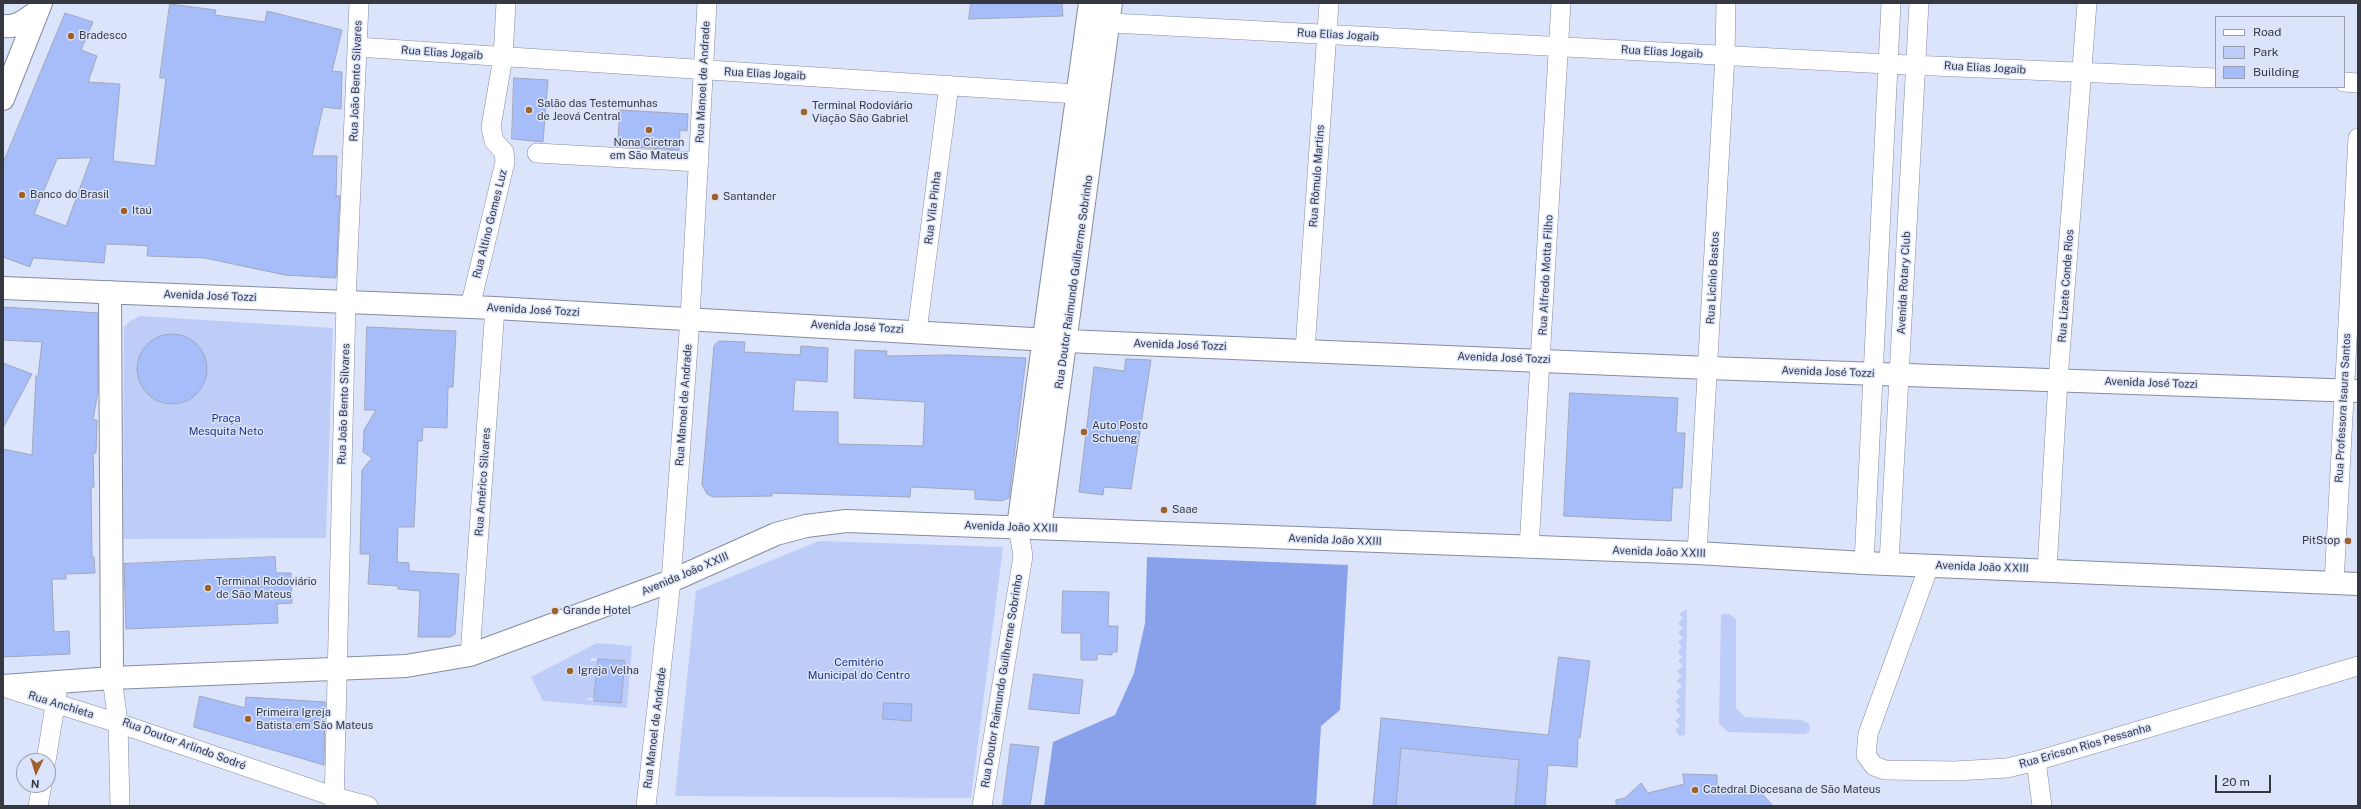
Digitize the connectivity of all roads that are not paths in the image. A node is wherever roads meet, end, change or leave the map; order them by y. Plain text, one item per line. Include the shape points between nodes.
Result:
1 (359, 3) edge
2 (506, 3) edge
3 (707, 3) edge
4 (1329, 3) edge
5 (1561, 3) edge
6 (1726, 3) edge
7 (1891, 3) edge
8 (1919, 3) edge
9 (2087, 3) edge
10 (39, 7) edge
11 (1099, 13) edge
12 (3, 26) edge
13 (1327, 35) junction
14 (357, 47) junction
15 (1559, 47) junction
16 (1725, 55) junction
17 (502, 57) junction
18 (1888, 64) junction
19 (1916, 64) junction
20 (704, 70) junction
21 (2082, 73) junction
22 (2215, 78) edge
23 (2345, 82) edge
24 (2358, 83) edge
25 (949, 85) junction
26 (1078, 93) junction
27 (1099, 96) junction
28 (3, 99) edge
29 (2358, 138) edge
30 (537, 153) dead end
31 (699, 162) junction
32 (1881, 199) junction
33 (1908, 199) junction
34 (3, 288) edge
35 (110, 292) junction
36 (346, 301) junction
37 (470, 307) junction
38 (495, 308) junction
39 (690, 318) junction
40 (917, 331) junction
41 (1042, 340) junction
42 (1066, 341) junction
43 (1305, 350) junction
44 (1541, 360) junction
45 (1709, 368) junction
46 (1872, 373) junction
47 (1899, 375) junction
48 (2058, 380) junction
49 (2351, 391) edge
50 (1031, 431) junction
51 (1053, 433) junction
52 (1018, 528) junction
53 (1040, 528) junction
54 (1529, 548) junction
55 (1697, 553) junction
56 (1022, 556) junction
57 (1864, 563) junction
58 (1889, 563) junction
59 (1929, 566) junction
60 (2047, 570) junction
61 (671, 581) junction
62 (2334, 583) junction
63 (2358, 584) edge
64 (470, 655) junction
65 (2358, 666) edge
66 (337, 668) junction
67 (112, 678) junction
68 (59, 682) junction
69 (3, 686) edge
70 (56, 705) junction
71 (118, 723) junction
72 (47, 753) edge
73 (2036, 762) junction
74 (40, 793) edge
75 (335, 802) edge
76 (38, 806) edge
77 (120, 806) edge
78 (368, 806) edge
79 (646, 806) edge
80 (982, 806) edge
81 (2042, 806) edge

1 - 14 street, Rua João Bento Silvares
2 - 17 street, Rua Altino Gomes Luz
3 - 20 street, Rua Manoel de Andrade
4 - 13 street, Rua Rômulo Martins
5 - 15 street, Rua Alfredo Motta Filho
6 - 16 street, Rua Licínio Bastos
7 - 18 street
8 - 19 street, Avenida Rotary Club
9 - 21 street, Rua Lizete Conde Rios
10 - 12 street via 23,22 10,27
10 - 28 street
11 - 13 street, Rua Elias Jogaib
11 - 26 street, Rua Doutor Raimundo Guilherme Sobrinho
11 - 27 street, Rua Doutor Raimundo Guilherme Sobrinho
13 - 15 street, Rua Elias Jogaib
13 - 43 street, Rua Rômulo Martins
14 - 17 street, Rua Elias Jogaib
14 - 36 street, Rua João Bento Silvares
15 - 16 street, Rua Elias Jogaib
15 - 44 street, Rua Alfredo Motta Filho
16 - 18 street, Rua Elias Jogaib
16 - 45 street, Rua Licínio Bastos
17 - 20 street, Rua Elias Jogaib
17 - 37 street, Rua Altino Gomes Luz via 492,135 504,152 505,162
18 - 19 street, Rua Elias Jogaib
18 - 32 street
19 - 21 street, Rua Elias Jogaib
19 - 33 street, Avenida Rotary Club
20 - 25 street, Rua Elias Jogaib
20 - 31 street, Rua Manoel de Andrade
21 - 22 street, Rua Elias Jogaib
21 - 48 street, Rua Lizete Conde Rios
23 - 24 street
25 - 26 street, Rua Elias Jogaib
25 - 40 street, Rua Vila Pinha
26 - 27 street, Rua Elias Jogaib
26 - 41 street, Rua Doutor Raimundo Guilherme Sobrinho
27 - 42 street, Rua Doutor Raimundo Guilherme Sobrinho
29 - 49 street, Rua Professora Isaura Santos
30 - 31 street
31 - 39 street, Rua Manoel de Andrade
32 - 33 street
32 - 46 street
33 - 47 street, Avenida Rotary Club
34 - 35 street, Avenida José Tozzi
35 - 36 street, Avenida José Tozzi
35 - 67 street
36 - 37 street, Avenida José Tozzi
36 - 66 street, Rua João Bento Silvares
37 - 38 street, Avenida José Tozzi
38 - 39 street, Avenida José Tozzi
38 - 64 street, Rua Américo Silvares
39 - 40 street, Avenida José Tozzi
39 - 61 street, Rua Manoel de Andrade
40 - 41 street, Avenida José Tozzi
41 - 42 street, Avenida José Tozzi
41 - 50 street, Rua Doutor Raimundo Guilherme Sobrinho
42 - 43 street, Avenida José Tozzi
42 - 51 street, Rua Doutor Raimundo Guilherme Sobrinho
43 - 44 street, Avenida José Tozzi
44 - 45 street, Avenida José Tozzi
44 - 54 street, Rua Alfredo Motta Filho
45 - 46 street, Avenida José Tozzi
45 - 55 street, Rua Licínio Bastos
46 - 47 street, Avenida José Tozzi
46 - 57 street
47 - 48 street, Avenida José Tozzi
47 - 58 street, Avenida Rotary Club
48 - 49 street, Avenida José Tozzi
48 - 60 street, Rua Lizete Conde Rios
49 - 62 street, Rua Professora Isaura Santos
50 - 51 street
50 - 52 street, Rua Doutor Raimundo Guilherme Sobrinho
51 - 53 street, Rua Doutor Raimundo Guilherme Sobrinho
52 - 53 street, Avenida João XXIII
52 - 56 street, Rua Doutor Raimundo Guilherme Sobrinho
52 - 61 street, Avenida João XXIII via 846,521 806,526 776,534
53 - 54 street, Avenida João XXIII
53 - 56 street, Rua Doutor Raimundo Guilherme Sobrinho
54 - 55 street, Avenida João XXIII
55 - 57 street, Avenida João XXIII
56 - 80 street, Rua Doutor Raimundo Guilherme Sobrinho
57 - 58 street, Avenida João XXIII
58 - 59 street, Avenida João XXIII
59 - 60 street, Avenida João XXIII
59 - 73 street, Rua Ericson Rios Pessanha via 1868,734 1866,755 1874,766 1885,770 1955,771 2007,768
60 - 62 street, Avenida João XXIII
61 - 64 street, Avenida João XXIII
61 - 79 street, Rua Manoel de Andrade
62 - 63 street, Avenida João XXIII
64 - 66 street, Avenida João XXIII via 406,666
65 - 73 street, Rua Ericson Rios Pessanha
66 - 67 street
66 - 75 street, Rua João Bento Silvares
67 - 68 street
67 - 71 street, Rua Doutor Arlindo Sodré
68 - 69 street
68 - 70 street
69 - 70 street, Rua Anchieta
70 - 71 street, Rua Anchieta
70 - 72 street
71 - 75 street, Rua Doutor Arlindo Sodré
71 - 77 street
73 - 81 street
74 - 76 street
75 - 78 street, Rua Doutor Arlindo Sodré

